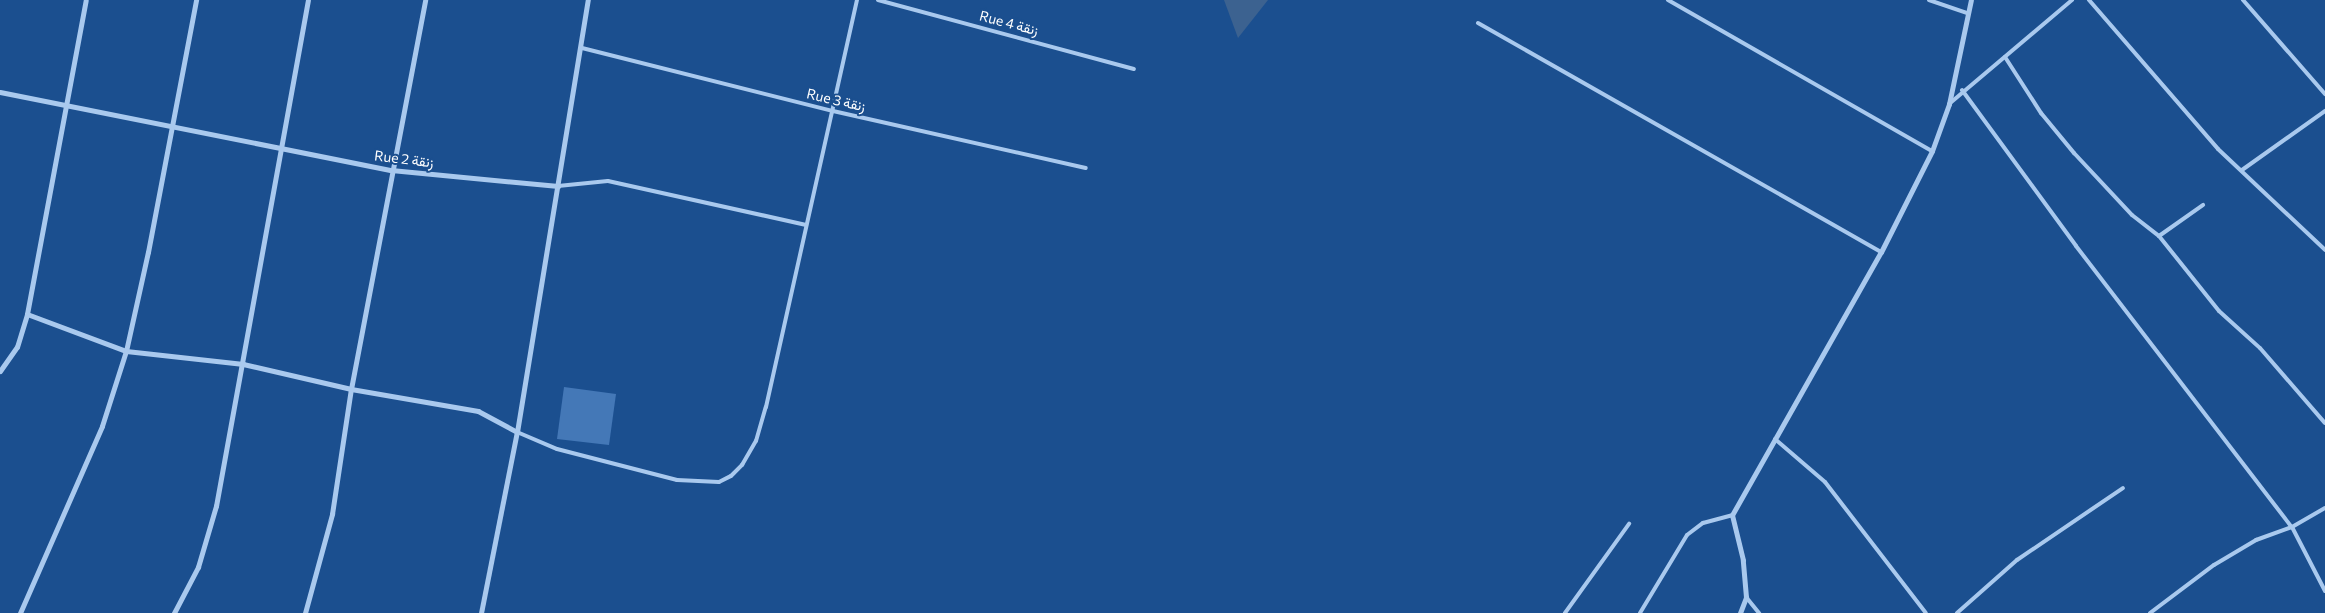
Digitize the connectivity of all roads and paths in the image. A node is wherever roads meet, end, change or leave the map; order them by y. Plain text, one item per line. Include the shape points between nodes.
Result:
1 (86, 0) edge
2 (196, 0) edge
3 (308, 0) edge
4 (425, 0) edge
5 (588, 0) edge
6 (857, 0) edge
7 (878, 0) edge
8 (1668, 0) edge
9 (1929, 0) edge
10 (1971, 0) edge
11 (2072, 0) edge
12 (2089, 0) edge
13 (2242, 0) edge
14 (1966, 13) junction
15 (1478, 23) dead end
16 (582, 48) junction
17 (2004, 57) junction
18 (1134, 69) dead end
19 (1962, 90) junction
20 (0, 92) edge
21 (2325, 94) edge
22 (66, 104) junction
23 (1949, 104) junction
24 (833, 111) junction
25 (2325, 111) edge
26 (170, 126) junction
27 (280, 150) junction
28 (1932, 151) junction
29 (1086, 168) dead end
30 (391, 170) junction
31 (2242, 170) junction
32 (558, 186) junction
33 (2203, 205) dead end
34 (806, 225) junction
35 (2158, 236) junction
36 (2325, 250) edge
37 (1881, 252) junction
38 (27, 314) junction
39 (126, 351) junction
40 (243, 364) junction
41 (0, 371) edge
42 (351, 389) junction
43 (2325, 423) edge
44 (516, 432) junction
45 (1775, 439) junction
46 (2123, 488) dead end
47 (2325, 508) edge
48 (1732, 515) junction
49 (1629, 524) dead end
50 (2292, 527) junction
51 (2325, 591) edge
52 (1746, 597) junction
53 (20, 613) edge
54 (174, 613) edge
55 (305, 613) edge
56 (481, 613) edge
57 (1565, 613) edge
58 (1640, 613) edge
59 (1740, 613) edge
60 (1759, 613) edge
61 (1926, 613) edge
62 (1957, 613) edge
63 (2150, 613) edge

1 - 22 street
2 - 26 street
3 - 27 street
4 - 30 street
5 - 16 street
6 - 24 lane
7 - 18 lane, Rue 4 زنقة
8 - 28 lane
9 - 14 lane
10 - 14 street
11 - 17 lane
12 - 31 lane via 2218,149
13 - 21 lane
14 - 23 street
15 - 37 lane
16 - 24 lane, Rue 3 زنقة
16 - 32 street
17 - 19 lane
17 - 35 lane via 2041,113 2074,153 2132,214
19 - 23 lane
19 - 50 lane via 2076,246
20 - 22 street, Rue 2 زنقة
22 - 26 street, Rue 2 زنقة
22 - 38 street
23 - 28 street
24 - 29 lane, Rue 3 زنقة
24 - 34 lane
25 - 31 lane
26 - 27 street, Rue 2 زنقة
26 - 39 street via 148,252
27 - 30 street, Rue 2 زنقة
27 - 40 street
28 - 37 street
30 - 32 street, Rue 2 زنقة
30 - 42 street
31 - 36 lane
32 - 34 lane, Rue 2 زنقة via 608,181
32 - 44 street
33 - 35 lane
34 - 44 lane via 756,441 731,476 706,484 649,475 557,449
35 - 43 lane via 2219,311 2260,348
37 - 45 street
38 - 39 street
38 - 41 street via 17,347
39 - 40 street
39 - 53 street via 102,426
40 - 42 street
40 - 54 street via 208,538 198,567
42 - 44 street via 478,411
42 - 55 street via 332,514
44 - 56 street
45 - 48 street
45 - 61 lane via 1825,482
46 - 62 lane via 2017,560
47 - 50 lane
48 - 52 street via 1743,560
48 - 58 lane via 1703,523 1688,535
49 - 57 lane
50 - 51 lane
50 - 63 lane via 2256,540 2214,564
52 - 59 street
52 - 60 lane

